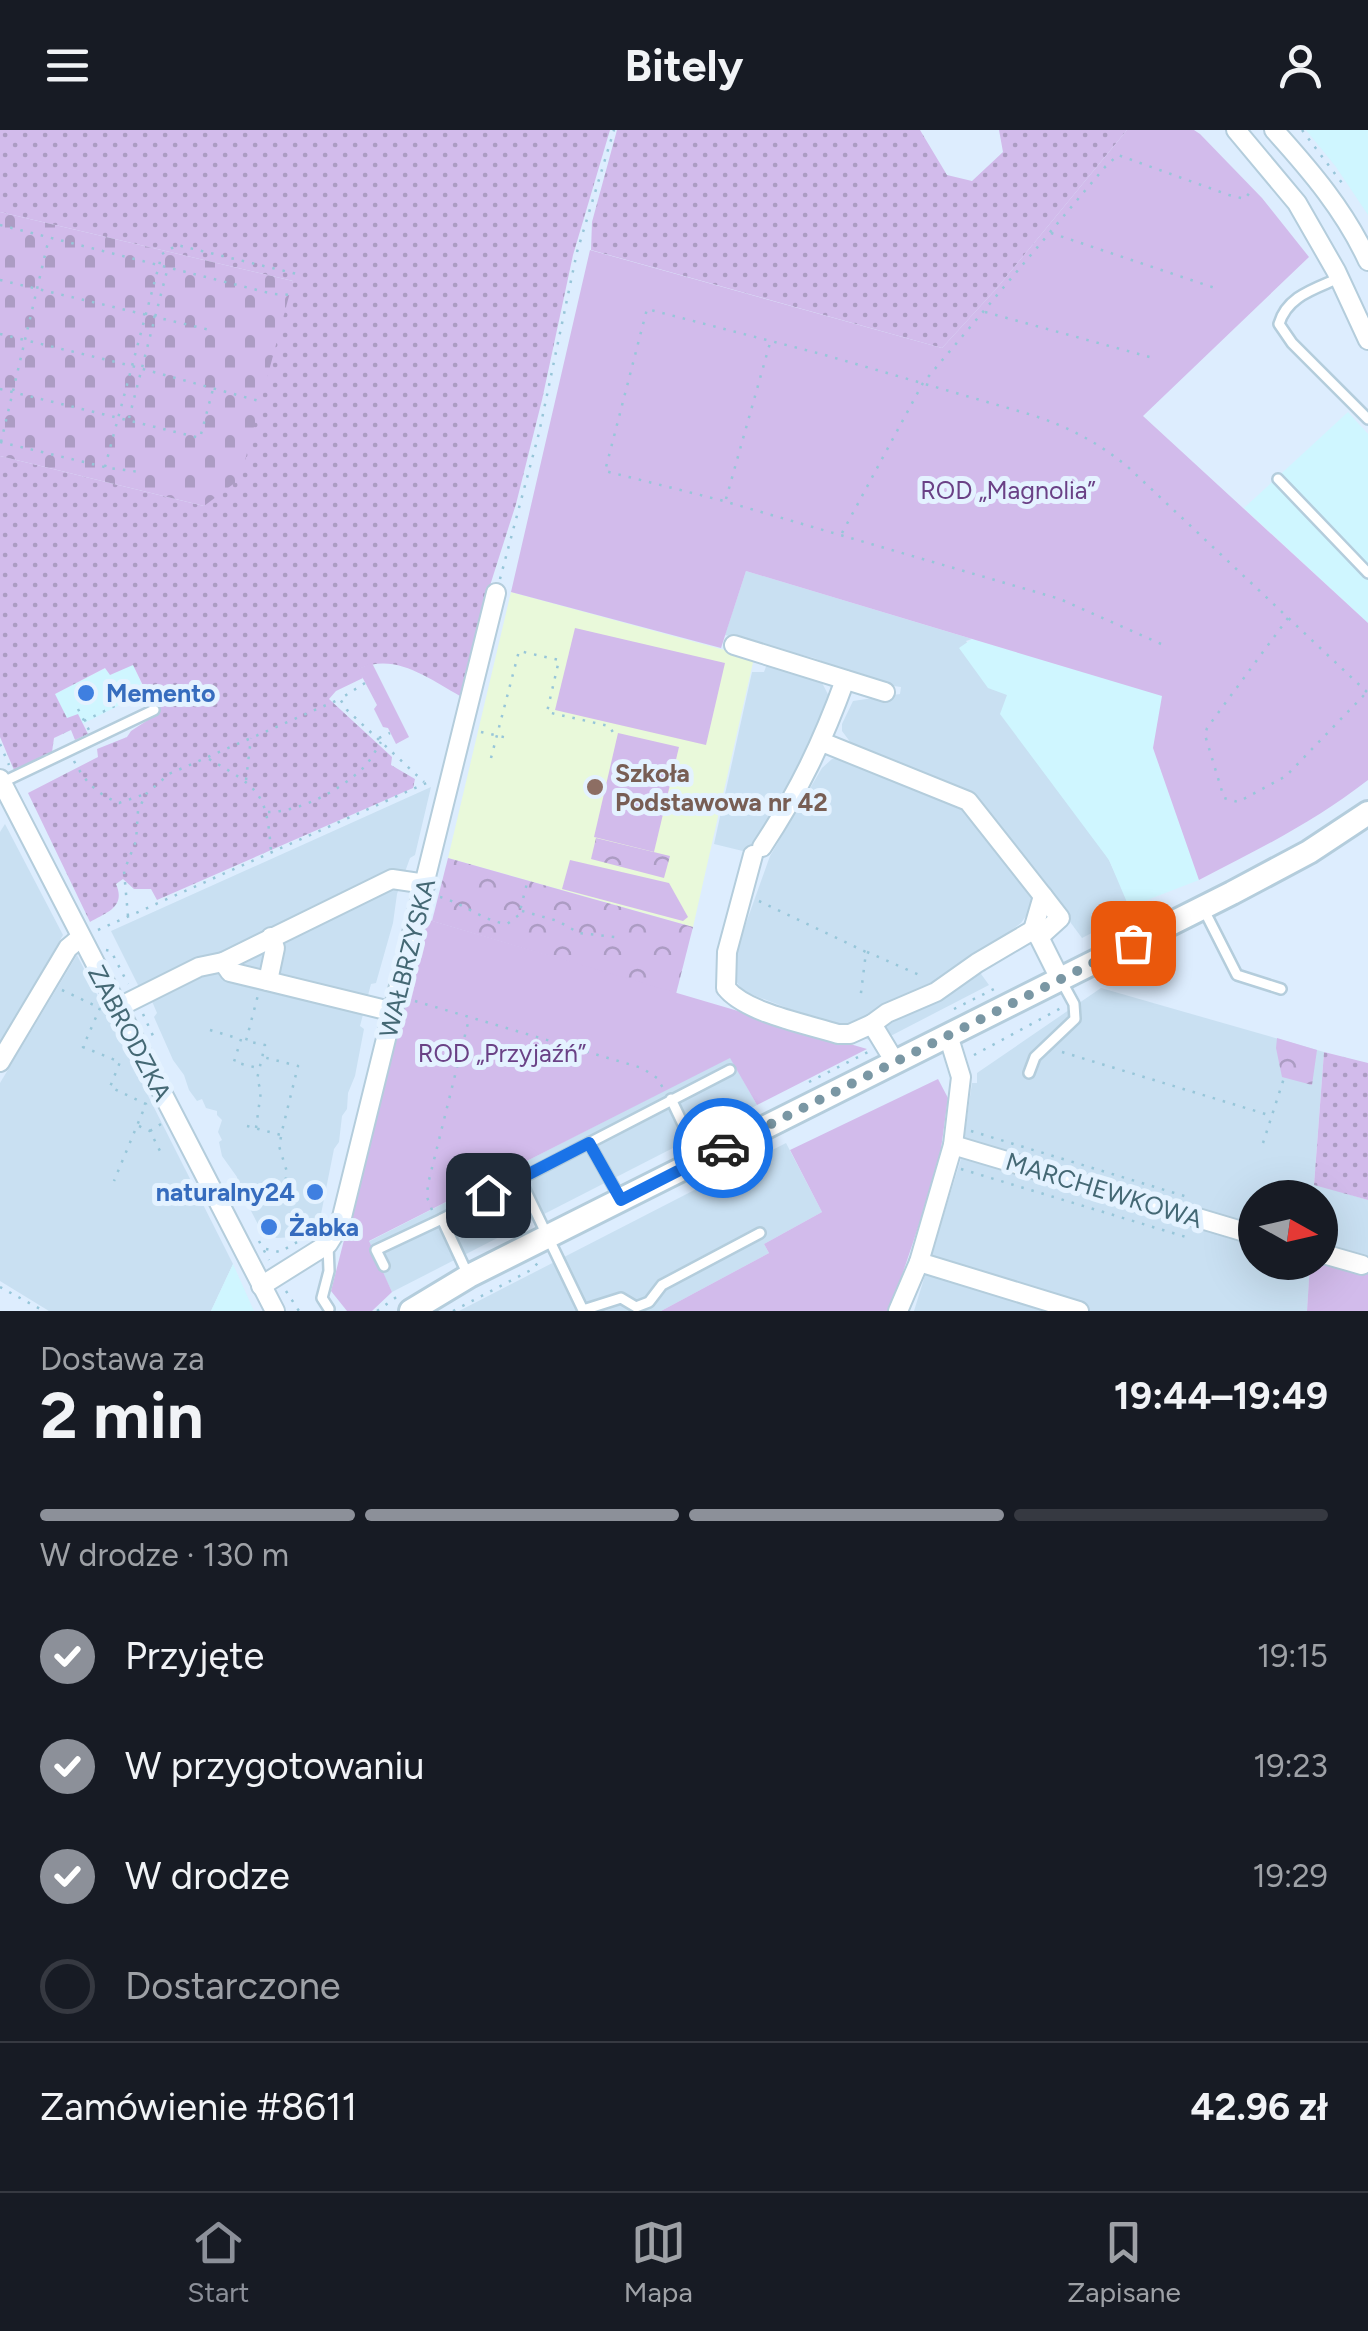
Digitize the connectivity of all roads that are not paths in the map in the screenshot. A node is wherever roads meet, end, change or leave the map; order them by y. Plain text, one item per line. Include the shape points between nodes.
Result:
1 (1236, 130) edge
2 (1274, 130) edge
3 (1368, 264) edge
4 (1339, 278) junction
5 (1368, 340) edge
6 (1368, 420) edge
7 (1278, 479) dead end
8 (1368, 573) edge
9 (496, 593) road end
10 (734, 646) dead end
11 (846, 680) junction
12 (885, 692) dead end
13 (154, 710) dead end
14 (822, 742) junction
15 (1, 780) edge
16 (6, 806) edge
17 (1368, 813) edge
18 (430, 890) junction
19 (1203, 908) junction
20 (1036, 934) junction
21 (80, 938) junction
22 (270, 938) junction
23 (223, 962) junction
24 (1058, 974) junction
25 (265, 980) junction
26 (1282, 989) dead end
27 (401, 1006) junction
28 (117, 1008) junction
29 (872, 1024) junction
30 (948, 1036) junction
31 (0, 1062) edge
32 (895, 1062) junction
33 (730, 1070) dead end
34 (1029, 1073) dead end
35 (671, 1099) junction
36 (589, 1143) junction
37 (953, 1145) junction
38 (700, 1160) junction
39 (520, 1179) junction
40 (621, 1200) junction
41 (442, 1219) junction
42 (1238, 1230) edge
43 (760, 1233) dead end
44 (328, 1244) junction
45 (544, 1249) junction
46 (1338, 1258) edge
47 (919, 1262) junction
48 (1362, 1265) dead end
49 (384, 1266) dead end
50 (469, 1276) junction
51 (268, 1286) junction
52 (424, 1308) edge
53 (329, 1309) edge
54 (264, 1311) edge
55 (275, 1311) edge
56 (898, 1311) edge
57 (1079, 1311) edge

1 - 4 street via 1297,203
2 - 3 street via 1344,216
3 - 4 street
4 - 5 street
4 - 6 lane via 1299,296 1283,309 1279,324
7 - 8 lane
9 - 18 street, WAŁBRZYSKA
10 - 11 street
11 - 12 street
11 - 14 street
13 - 15 lane
14 - 20 street via 968,802 1042,896
14 - 29 street via 758,851 724,970 726,988 752,1006 838,1034
15 - 16 street, ZABRODZKA
16 - 21 street, ZABRODZKA
17 - 19 street
18 - 22 street via 392,879
18 - 27 street, WAŁBRZYSKA
19 - 24 street
19 - 26 lane via 1237,975
20 - 24 street
20 - 29 street
21 - 28 street, ZABRODZKA
21 - 31 street
22 - 23 street
22 - 25 street via 275,948
23 - 25 street via 230,972
23 - 28 street
24 - 30 street
24 - 34 lane via 1075,1019 1035,1057
25 - 27 street
27 - 44 street, WAŁBRZYSKA via 340,1225
28 - 51 street, ZABRODZKA
29 - 32 street
30 - 32 street
30 - 37 street via 961,1076
32 - 38 street
33 - 35 lane
35 - 36 lane
35 - 38 lane
36 - 39 lane
36 - 40 lane
37 - 42 street, MARCHEWKOWA
37 - 47 street
38 - 40 street
39 - 41 lane
39 - 45 lane
40 - 45 street
41 - 49 lane via 376,1250
41 - 50 lane
43 - 45 lane via 662,1285 636,1307 621,1298 583,1310
44 - 51 street
44 - 53 lane via 322,1298
45 - 50 street
46 - 48 street
47 - 56 street
47 - 57 street
50 - 52 street
51 - 54 street
51 - 55 street

